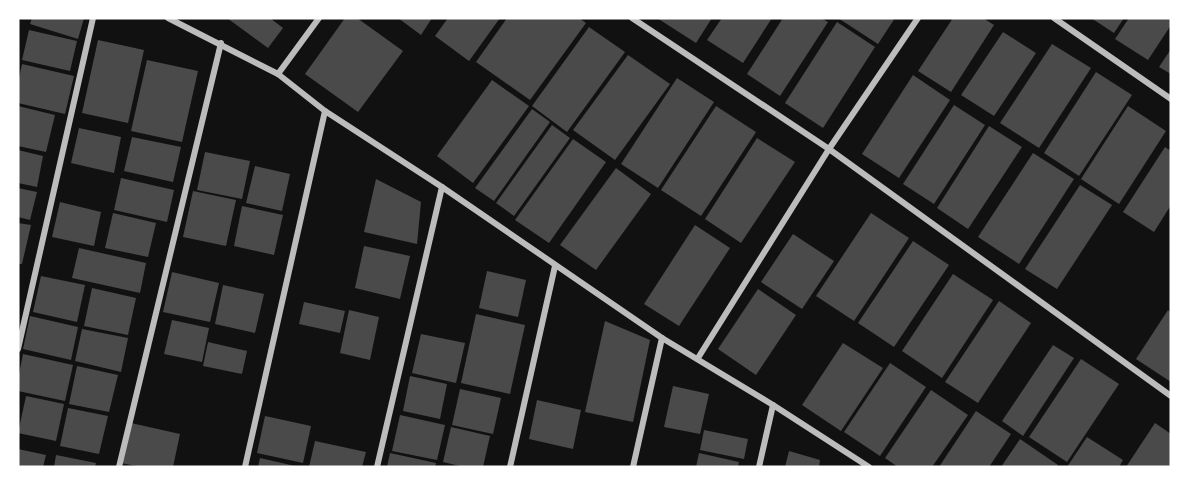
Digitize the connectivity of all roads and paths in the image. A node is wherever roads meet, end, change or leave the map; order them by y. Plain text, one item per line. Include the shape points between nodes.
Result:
1 (93, 18) edge
2 (168, 18) edge
3 (319, 18) edge
4 (632, 18) edge
5 (918, 18) edge
6 (1054, 18) edge
7 (221, 43) junction
8 (278, 74) junction
9 (1171, 99) edge
10 (325, 111) junction
11 (829, 149) junction
12 (442, 187) junction
13 (555, 267) junction
14 (662, 338) junction
15 (18, 349) edge
16 (698, 358) junction
17 (1171, 396) edge
18 (773, 405) junction
19 (119, 467) edge
20 (245, 467) edge
21 (377, 467) edge
22 (510, 467) edge
23 (633, 467) edge
24 (759, 467) edge
25 (869, 467) edge

1 - 15 street
2 - 7 street
3 - 8 street
4 - 11 street
5 - 11 street
6 - 9 street
7 - 8 street
7 - 19 street
8 - 10 street
10 - 12 street
10 - 20 street
11 - 16 street
11 - 17 street
12 - 13 street
12 - 21 street
13 - 14 street
13 - 22 street
14 - 16 street
14 - 23 street
16 - 18 street
18 - 24 street
18 - 25 street

